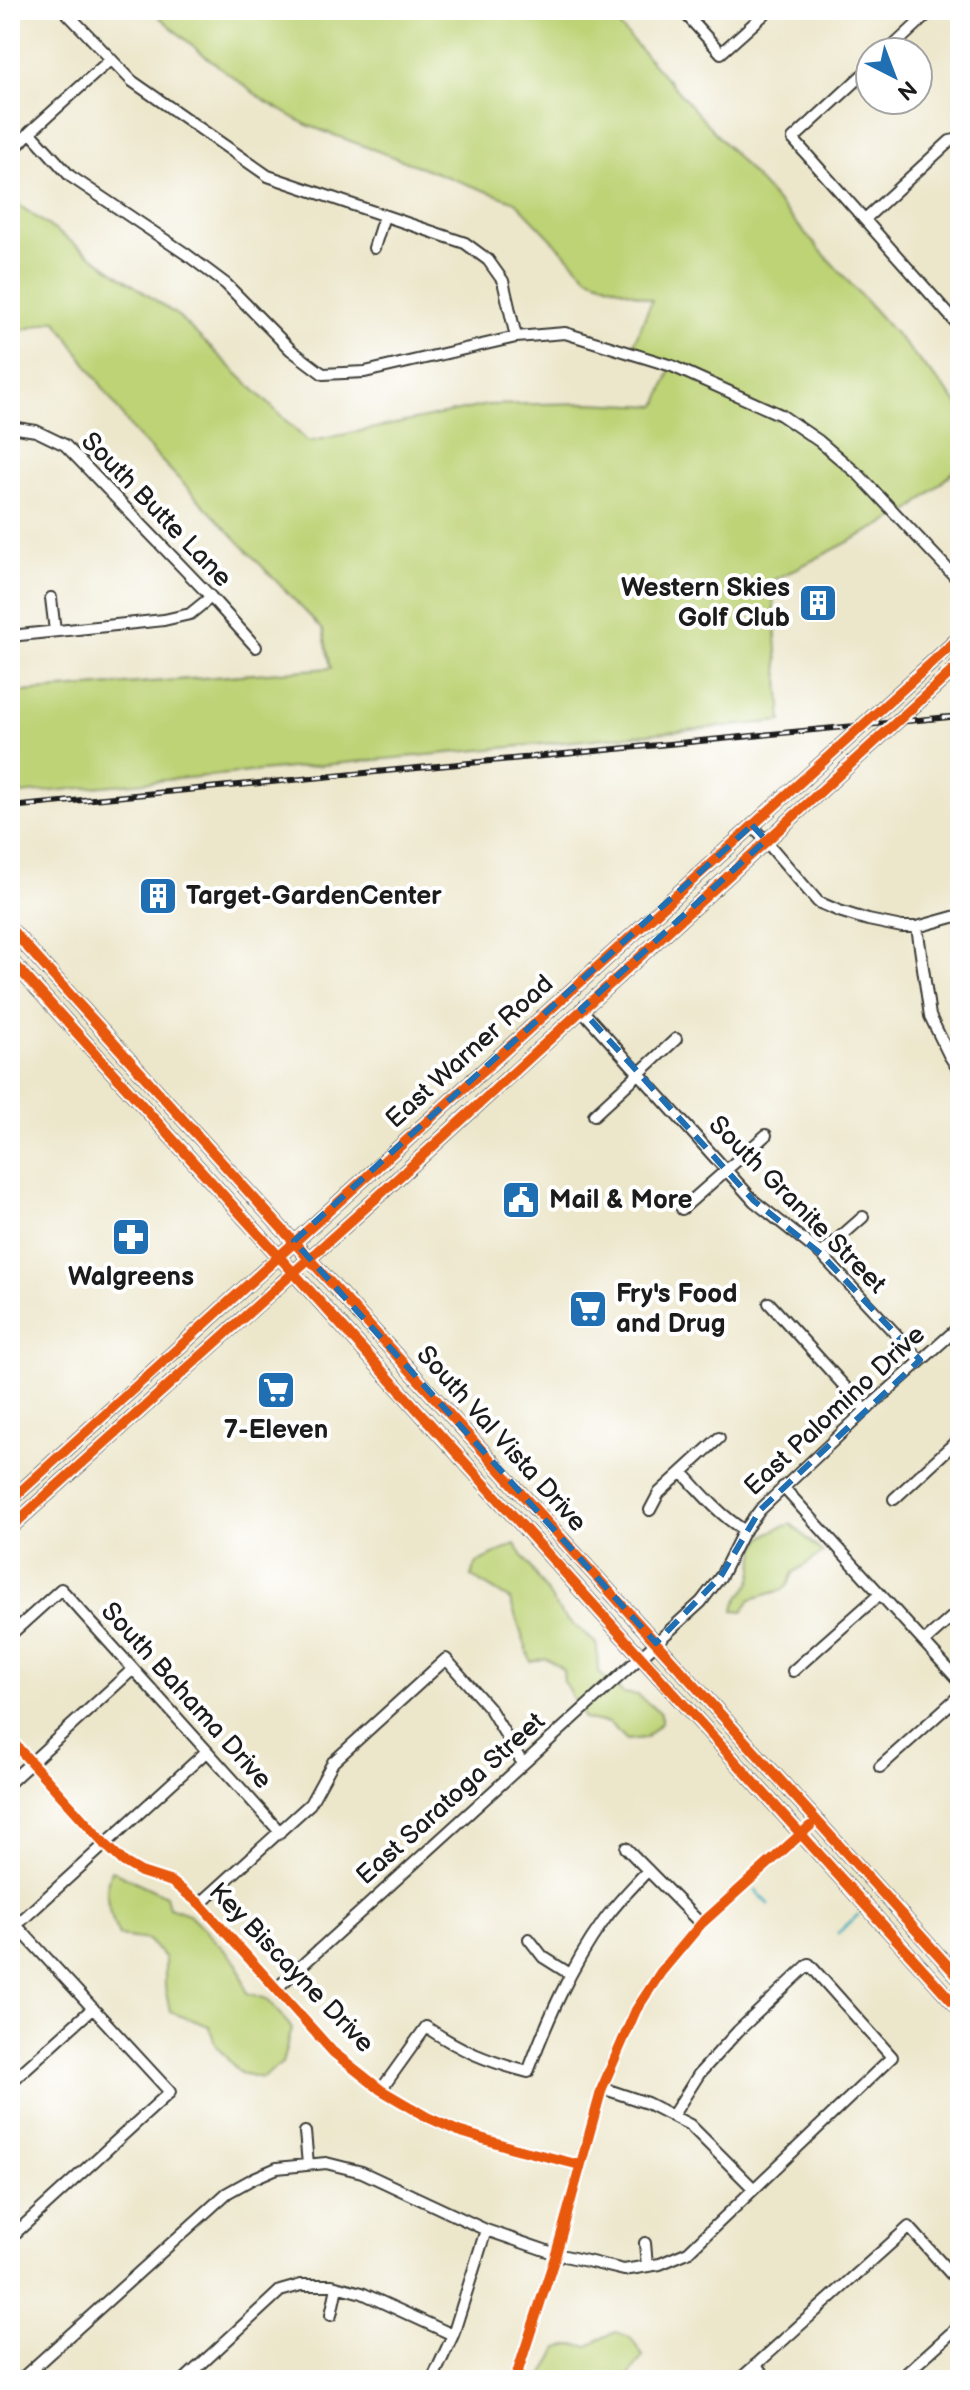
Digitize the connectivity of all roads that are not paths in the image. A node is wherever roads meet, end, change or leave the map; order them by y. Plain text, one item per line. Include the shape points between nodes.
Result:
1 (64, 10) edge
2 (682, 10) edge
3 (769, 10) edge
4 (932, 10) edge
5 (904, 36) edge
6 (110, 60) junction
7 (854, 83) edge
8 (30, 132) junction
9 (960, 139) edge
10 (10, 154) edge
11 (384, 216) junction
12 (865, 219) junction
13 (374, 248) dead end
14 (960, 327) edge
15 (516, 337) junction
16 (10, 427) edge
17 (960, 582) edge
18 (211, 597) junction
19 (51, 598) dead end
20 (55, 631) junction
21 (10, 636) edge
22 (960, 637) edge
23 (256, 647) dead end
24 (960, 664) edge
25 (752, 825) junction
26 (766, 840) junction
27 (685, 887) junction
28 (698, 902) junction
29 (960, 915) edge
30 (917, 927) junction
31 (10, 928) edge
32 (625, 942) junction
33 (10, 959) edge
34 (581, 1009) junction
35 (97, 1026) junction
36 (82, 1039) junction
37 (676, 1039) dead end
38 (960, 1072) edge
39 (640, 1074) junction
40 (470, 1083) junction
41 (485, 1097) junction
42 (594, 1115) dead end
43 (766, 1135) dead end
44 (725, 1170) junction
45 (682, 1209) dead end
46 (863, 1217) dead end
47 (294, 1241) junction
48 (821, 1254) junction
49 (277, 1256) junction
50 (310, 1258) junction
51 (293, 1273) junction
52 (769, 1303) dead end
53 (960, 1326) edge
54 (920, 1360) junction
55 (140, 1383) junction
56 (153, 1398) junction
57 (866, 1410) junction
58 (464, 1431) junction
59 (719, 1438) dead end
60 (960, 1438) edge
61 (448, 1445) junction
62 (50, 1465) junction
63 (682, 1472) junction
64 (63, 1480) junction
65 (783, 1487) junction
66 (894, 1499) dead end
67 (10, 1501) edge
68 (650, 1510) dead end
69 (10, 1528) edge
70 (745, 1531) junction
71 (880, 1594) junction
72 (960, 1610) edge
73 (10, 1635) edge
74 (924, 1642) junction
75 (656, 1643) junction
76 (640, 1657) junction
77 (132, 1670) junction
78 (793, 1671) dead end
79 (960, 1682) edge
80 (960, 1695) edge
81 (10, 1739) edge
82 (206, 1752) junction
83 (31, 1763) junction
84 (523, 1764) junction
85 (880, 1767) dead end
86 (10, 1782) edge
87 (817, 1820) junction
88 (280, 1832) junction
89 (801, 1834) junction
90 (105, 1844) junction
91 (626, 1848) dead end
92 (648, 1870) junction
93 (200, 1904) junction
94 (701, 1924) junction
95 (13, 1928) edge
96 (529, 1939) dead end
97 (570, 1974) junction
98 (960, 1979) edge
99 (277, 1988) junction
100 (93, 2008) junction
101 (960, 2010) edge
102 (10, 2083) edge
103 (602, 2088) junction
104 (381, 2090) junction
105 (673, 2115) junction
106 (305, 2132) dead end
107 (308, 2164) junction
108 (580, 2165) junction
109 (754, 2189) junction
110 (486, 2230) junction
111 (10, 2238) edge
112 (645, 2243) dead end
113 (556, 2254) junction
114 (647, 2266) junction
115 (960, 2284) edge
116 (337, 2287) junction
117 (331, 2315) dead end
118 (960, 2325) edge
119 (453, 2335) junction
120 (755, 2365) junction
121 (20, 2380) edge
122 (184, 2380) edge
123 (432, 2380) edge
124 (515, 2380) edge
125 (739, 2380) edge
126 (769, 2380) edge
127 (899, 2380) edge

1 - 6 street
2 - 3 street via 721,53
4 - 5 street
6 - 8 street
6 - 11 street via 268,176
7 - 12 street via 793,139
8 - 10 street
8 - 15 street via 70,176 226,284 291,350 323,374 365,372
9 - 12 street via 950,141
11 - 13 street
11 - 15 street via 465,243 488,260 503,281
12 - 14 street
15 - 17 street via 565,333 672,366 781,415 860,476
16 - 18 street, South Butte Lane via 36,431 65,445
18 - 20 street via 190,614 164,620
18 - 23 street, South Butte Lane
19 - 20 street
20 - 21 street
22 - 25 main road, East Warner Road
24 - 26 main road, East Warner Road
25 - 26 street
25 - 27 main road, East Warner Road
26 - 28 main road, East Warner Road
26 - 30 street via 818,902 868,920
27 - 28 main road
27 - 32 main road, East Warner Road
28 - 34 main road, East Warner Road
29 - 30 street
30 - 38 street via 930,1016
31 - 35 main road, South Val Vista Drive
32 - 34 main road via 580,995
32 - 40 main road, East Warner Road
33 - 36 main road, South Val Vista Drive
34 - 39 street, South Granite Street
34 - 41 main road, East Warner Road
35 - 36 main road
35 - 47 main road, South Val Vista Drive
36 - 49 main road, South Val Vista Drive
37 - 39 street
39 - 42 street
39 - 44 street, South Granite Street
40 - 41 main road
40 - 47 main road, East Warner Road
41 - 50 main road, East Warner Road
43 - 44 street
44 - 45 street
44 - 48 street, South Granite Street via 764,1210
46 - 48 street
47 - 49 main road, East Warner Road
47 - 50 main road, South Val Vista Drive
48 - 54 street, South Granite Street
49 - 51 main road, South Val Vista Drive
49 - 55 main road, East Warner Road
50 - 51 main road, East Warner Road
50 - 58 main road, South Val Vista Drive
51 - 56 main road, East Warner Road
51 - 61 main road, South Val Vista Drive
52 - 57 street
53 - 54 street, East Palomino Drive
54 - 57 street, East Palomino Drive
55 - 56 main road
55 - 62 main road, East Warner Road
56 - 64 main road, East Warner Road
57 - 65 street, East Palomino Drive
58 - 61 main road
58 - 75 main road, South Val Vista Drive
59 - 63 street
60 - 66 street
61 - 76 main road, South Val Vista Drive
62 - 64 main road
62 - 67 main road, East Warner Road
63 - 68 street via 659,1493
63 - 70 street via 727,1520
64 - 69 main road, East Warner Road
65 - 70 street, East Palomino Drive
65 - 71 street
70 - 75 street, East Palomino Drive via 701,1602
71 - 74 street
71 - 78 street
72 - 74 street
73 - 77 street, South Bahama Drive via 61,1589
74 - 79 street
75 - 76 street, East Saratoga Street
75 - 87 main road, South Val Vista Drive
76 - 84 street, East Saratoga Street
76 - 89 main road, South Val Vista Drive
77 - 82 street, South Bahama Drive
77 - 83 street
80 - 85 street
81 - 83 street, Key Biscayne Drive
82 - 88 street, South Bahama Drive
82 - 90 street
83 - 86 street
83 - 90 street, Key Biscayne Drive
84 - 88 street via 490,1709 446,1659 333,1762 310,1804
84 - 99 street, East Saratoga Street
87 - 89 street
87 - 98 main road, South Val Vista Drive
88 - 93 street
89 - 94 street
89 - 101 main road, South Val Vista Drive
90 - 93 street, Key Biscayne Drive via 130,1867 172,1882
90 - 95 street
91 - 92 street
92 - 94 street
92 - 97 street via 604,1921
93 - 99 street, Key Biscayne Drive
94 - 103 street via 636,2010
95 - 100 street
96 - 97 street via 543,1957
97 - 104 street via 528,2072 486,2061 426,2027
99 - 104 street, Key Biscayne Drive via 333,2052
100 - 102 street
100 - 111 street via 170,2092
103 - 105 street
103 - 108 street
104 - 108 street, Key Biscayne Drive via 458,2131
105 - 109 street via 690,2125
105 - 109 street via 699,2074 809,1964 892,2057
106 - 107 street
107 - 110 street via 362,2172
107 - 121 street via 277,2168 227,2193
108 - 113 street
109 - 114 street via 688,2252
110 - 113 street
110 - 119 street
112 - 114 street
113 - 114 street via 624,2270
113 - 124 street
115 - 120 street via 909,2227
116 - 117 street
116 - 119 street via 362,2293
116 - 122 street via 301,2285 280,2291
118 - 127 street
119 - 123 street
120 - 125 street
120 - 126 street

